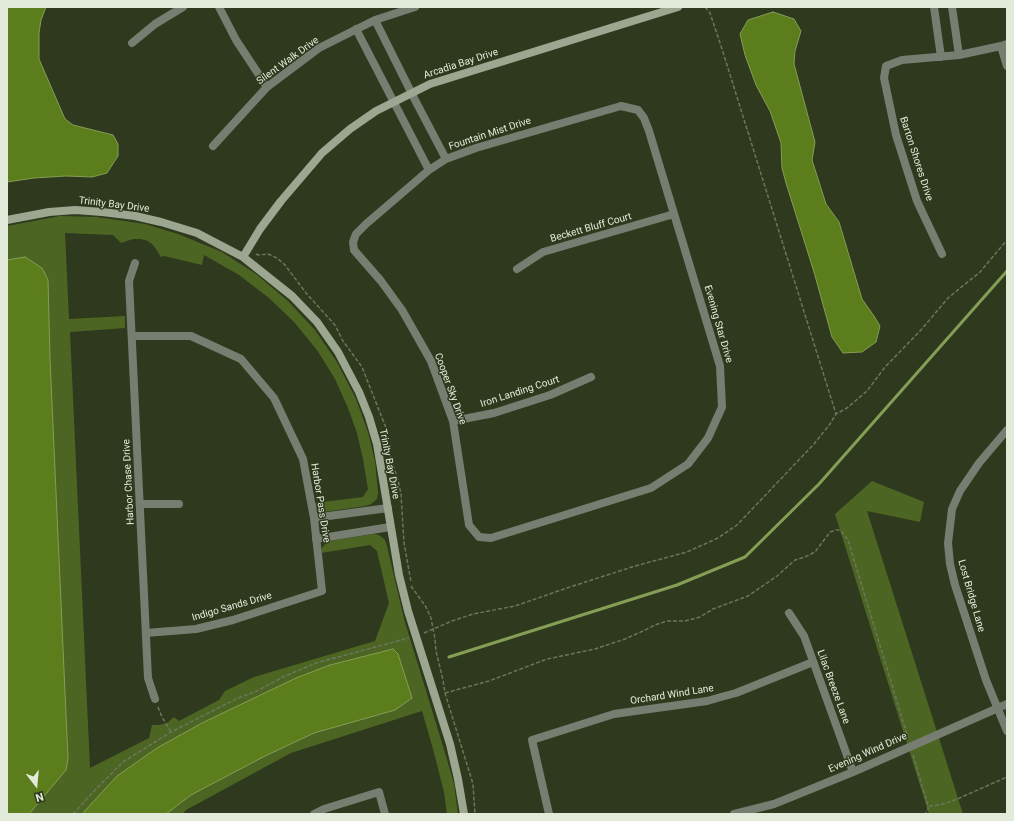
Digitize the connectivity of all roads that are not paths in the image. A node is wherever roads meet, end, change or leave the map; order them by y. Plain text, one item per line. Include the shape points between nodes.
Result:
1 (183, 7) edge
2 (219, 7) edge
3 (415, 7) edge
4 (678, 7) edge
5 (934, 7) edge
6 (952, 7) edge
7 (375, 20) junction
8 (356, 29) junction
9 (132, 43) dead end
10 (1004, 45) edge
11 (959, 55) junction
12 (941, 57) junction
13 (1007, 66) edge
14 (267, 86) junction
15 (411, 93) junction
16 (393, 102) junction
17 (638, 110) joint
18 (213, 146) dead end
19 (446, 159) junction
20 (429, 170) junction
21 (674, 214) junction
22 (7, 220) edge
23 (353, 242) joint
24 (942, 254) dead end
25 (243, 257) junction
26 (136, 263) dead end
27 (517, 269) dead end
28 (132, 336) junction
29 (591, 377) dead end
30 (453, 422) junction
31 (1007, 430) edge
32 (140, 504) junction
33 (179, 504) dead end
34 (388, 508) junction
35 (314, 518) junction
36 (390, 527) junction
37 (479, 537) joint
38 (316, 539) junction
39 (322, 591) joint
40 (789, 613) dead end
41 (146, 632) junction
42 (814, 662) junction
43 (155, 699) road end
44 (1007, 704) edge
45 (997, 708) junction
46 (1007, 731) edge
47 (853, 772) junction
48 (314, 814) edge
49 (385, 814) edge
50 (464, 814) edge
51 (549, 814) edge
52 (734, 814) edge

1 - 9 street via 155,24
2 - 14 street via 236,40
3 - 7 street, Silent Walk Drive
4 - 15 street, Arcadia Bay Drive via 430,84
5 - 12 street
6 - 11 street
7 - 8 street, Silent Walk Drive
7 - 15 street
8 - 14 street, Silent Walk Drive via 319,48
8 - 16 street
10 - 11 street
10 - 13 street
11 - 12 street
12 - 24 street, Barton Shores Drive via 902,60 886,66 884,78 896,135 917,201
14 - 18 street, Silent Walk Drive
15 - 16 street, Arcadia Bay Drive
15 - 19 street
16 - 20 street
16 - 25 street, Arcadia Bay Drive via 350,129 322,153 281,201
17 - 19 street, Fountain Mist Drive via 620,106
17 - 21 street, Evening Star Drive via 649,131
19 - 20 street, Fountain Mist Drive
20 - 23 street, Fountain Mist Drive via 366,224 356,234
21 - 27 street, Beckett Bluff Court via 543,252
21 - 37 street, Evening Star Drive via 720,366 722,407 708,438 688,464 651,488 491,538
22 - 25 street, Trinity Bay Drive via 75,210 135,216 196,233
23 - 30 street, Cooper Sky Drive via 354,250 402,310 431,361
25 - 34 street, Trinity Bay Drive via 292,296 317,322 338,352 369,417 377,444
26 - 28 street, Harbor Chase Drive via 129,281
28 - 32 street, Harbor Chase Drive
28 - 35 street, Harbor Pass Drive via 191,336 241,359 274,398 303,459
29 - 30 street, Iron Landing Court via 550,395 494,413
30 - 37 street, Cooper Sky Drive via 469,525
31 - 45 street, Lost Bridge Lane via 979,463 960,491 952,509 948,543 955,585
32 - 33 street
32 - 41 street, Harbor Chase Drive
34 - 35 street
34 - 36 street, Trinity Bay Drive
35 - 38 street, Harbor Pass Drive
36 - 38 street
36 - 50 street, Trinity Bay Drive via 408,611 450,744
38 - 39 street, Harbor Pass Drive
39 - 41 street, Indigo Sands Drive via 233,620 196,629
40 - 42 street, Lilac Breeze Lane via 804,636
41 - 43 street, Harbor Chase Drive via 148,678
42 - 47 street, Lilac Breeze Lane
42 - 51 street, Orchard Wind Lane via 736,693 707,701 614,714 532,740
44 - 45 street, Evening Wind Drive
45 - 46 street, Lost Bridge Lane
45 - 47 street, Evening Wind Drive
47 - 52 street, Evening Wind Drive via 774,804
48 - 49 street via 379,792

